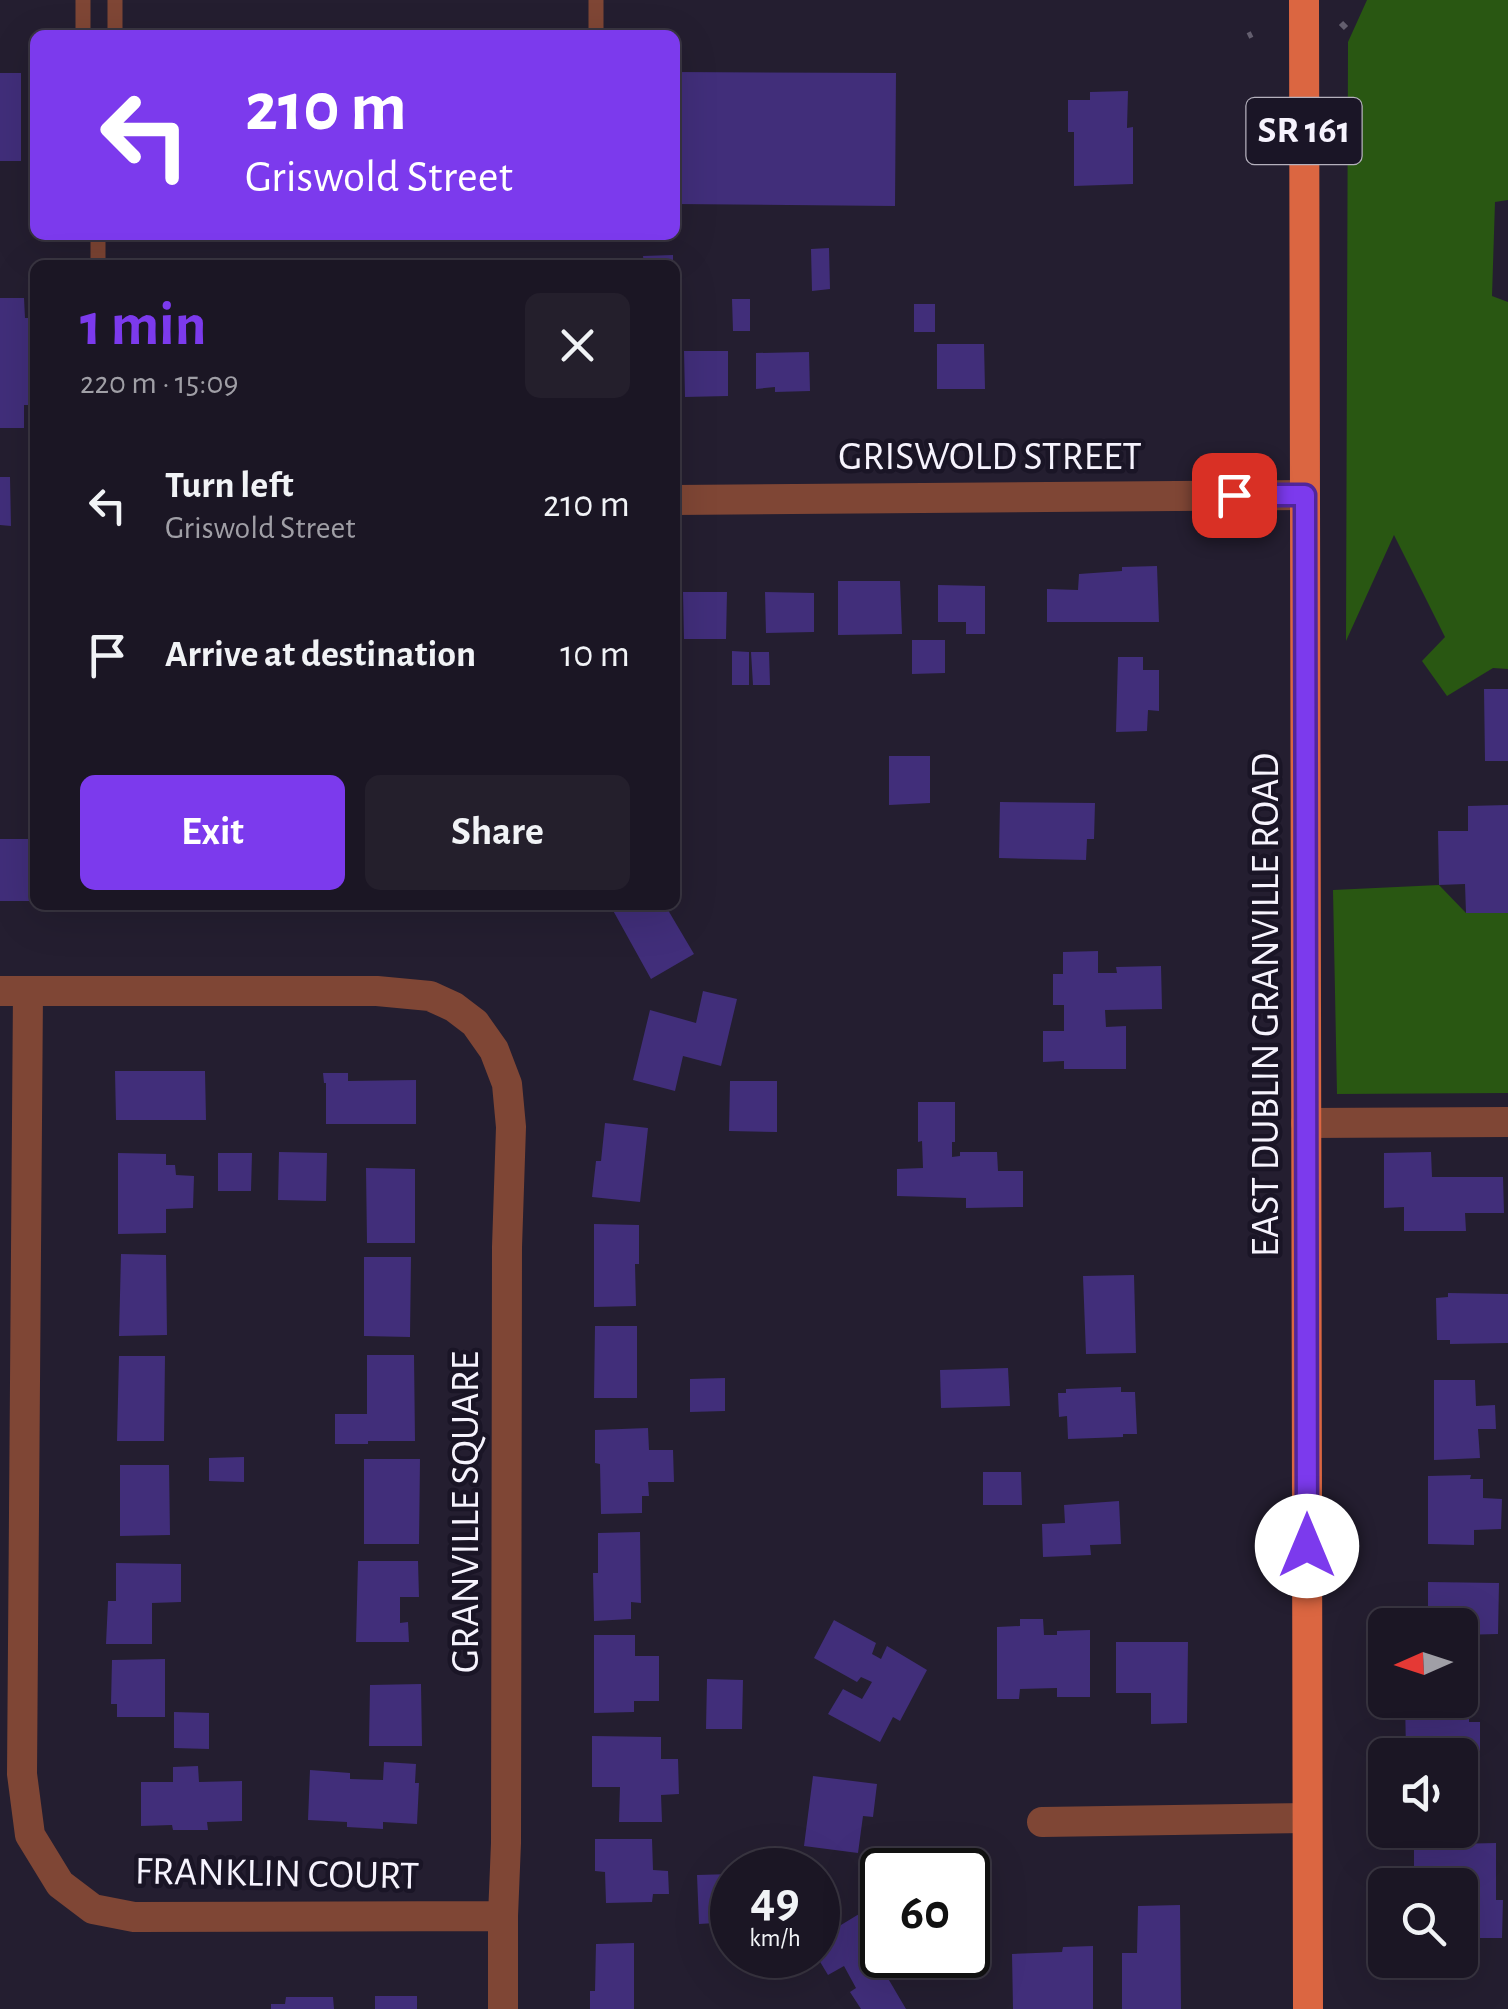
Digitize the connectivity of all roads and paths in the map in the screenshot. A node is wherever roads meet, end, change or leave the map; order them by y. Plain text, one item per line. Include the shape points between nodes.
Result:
1 (83, 0) edge
2 (115, 0) edge
3 (596, 0) edge
4 (1304, 0) edge
5 (83, 30) edge
6 (115, 30) edge
7 (596, 30) edge
8 (1305, 495) junction
9 (680, 500) edge
10 (14, 991) edge
11 (1508, 1122) edge
12 (1306, 1123) junction
13 (1307, 1818) junction
14 (1042, 1822) dead end
15 (503, 1916) junction
16 (503, 2009) edge
17 (1308, 2009) edge

1 - 5 lane
2 - 6 lane
3 - 7 lane
4 - 8 main road, EAST DUBLIN GRANVILLE ROAD / SR 161
8 - 9 street, GRISWOLD STREET
8 - 12 main road, EAST DUBLIN GRANVILLE ROAD / SR 161
10 - 15 street, FRANKLIN COURT via 22,1774 30,1835 60,1884 94,1908 134,1917
10 - 15 street, GRANVILLE SQUARE via 430,996 475,1023 494,1050 507,1084 511,1127
11 - 12 street
12 - 13 main road, EAST DUBLIN GRANVILLE ROAD / SR 161
13 - 14 street
13 - 17 main road, EAST DUBLIN GRANVILLE ROAD / SR 161
15 - 16 street, GRANVILLE SQUARE

